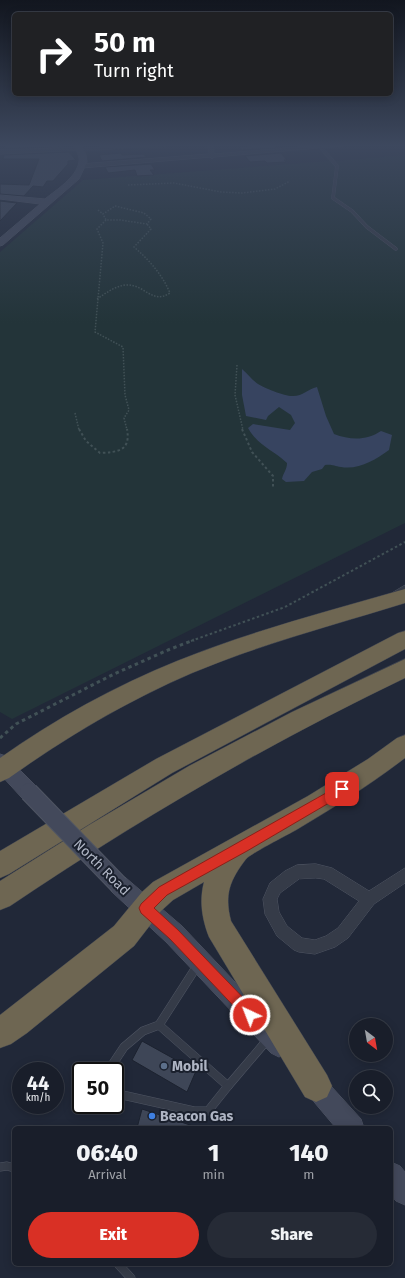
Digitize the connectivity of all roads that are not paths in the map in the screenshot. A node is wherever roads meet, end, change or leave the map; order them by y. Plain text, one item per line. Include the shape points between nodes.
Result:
1 (45, 204) edge
2 (341, 204) edge
3 (1, 240) edge
4 (396, 249) dead end
5 (405, 588) edge
6 (405, 596) edge
7 (375, 605) junction
8 (405, 639) edge
9 (405, 668) edge
10 (405, 745) edge
11 (2, 767) edge
12 (243, 848) junction
13 (0, 865) edge
14 (405, 875) edge
15 (0, 897) edge
16 (369, 899) junction
17 (145, 908) junction
18 (200, 961) junction
19 (159, 1025) junction
20 (0, 1033) edge
21 (270, 1036) junction
22 (114, 1062) edge
23 (228, 1086) junction
24 (316, 1086) junction
25 (124, 1095) edge
26 (350, 1126) edge
27 (0, 1167) edge
28 (12, 1167) edge
29 (393, 1177) edge
30 (405, 1192) edge
31 (120, 1266) edge
32 (131, 1278) edge

1 - 3 main road
2 - 4 lane
5 - 7 lane
6 - 7 highway
7 - 11 highway via 239,648 155,680 51,736
8 - 13 highway via 164,766
9 - 15 highway via 236,752 134,811
10 - 12 highway via 342,789
11 - 17 main road, North Road, bridge
12 - 17 highway via 163,891
12 - 24 highway via 226,863 218,877 215,895 216,917 224,937
14 - 16 street
16 - 16 street via 343,933 330,942 315,947 299,945 282,931 272,914 270,899 275,888 290,876 297,872 316,871 327,873
17 - 18 main road, North Road
17 - 20 highway via 124,936
18 - 19 lane
18 - 21 main road, North Road
19 - 22 lane via 143,1031 124,1047
19 - 23 lane
21 - 23 lane
21 - 24 main road, North Road
23 - 25 lane via 208,1111 194,1111
24 - 26 main road, North Road
27 - 28 lane
29 - 30 main road
31 - 32 lane

